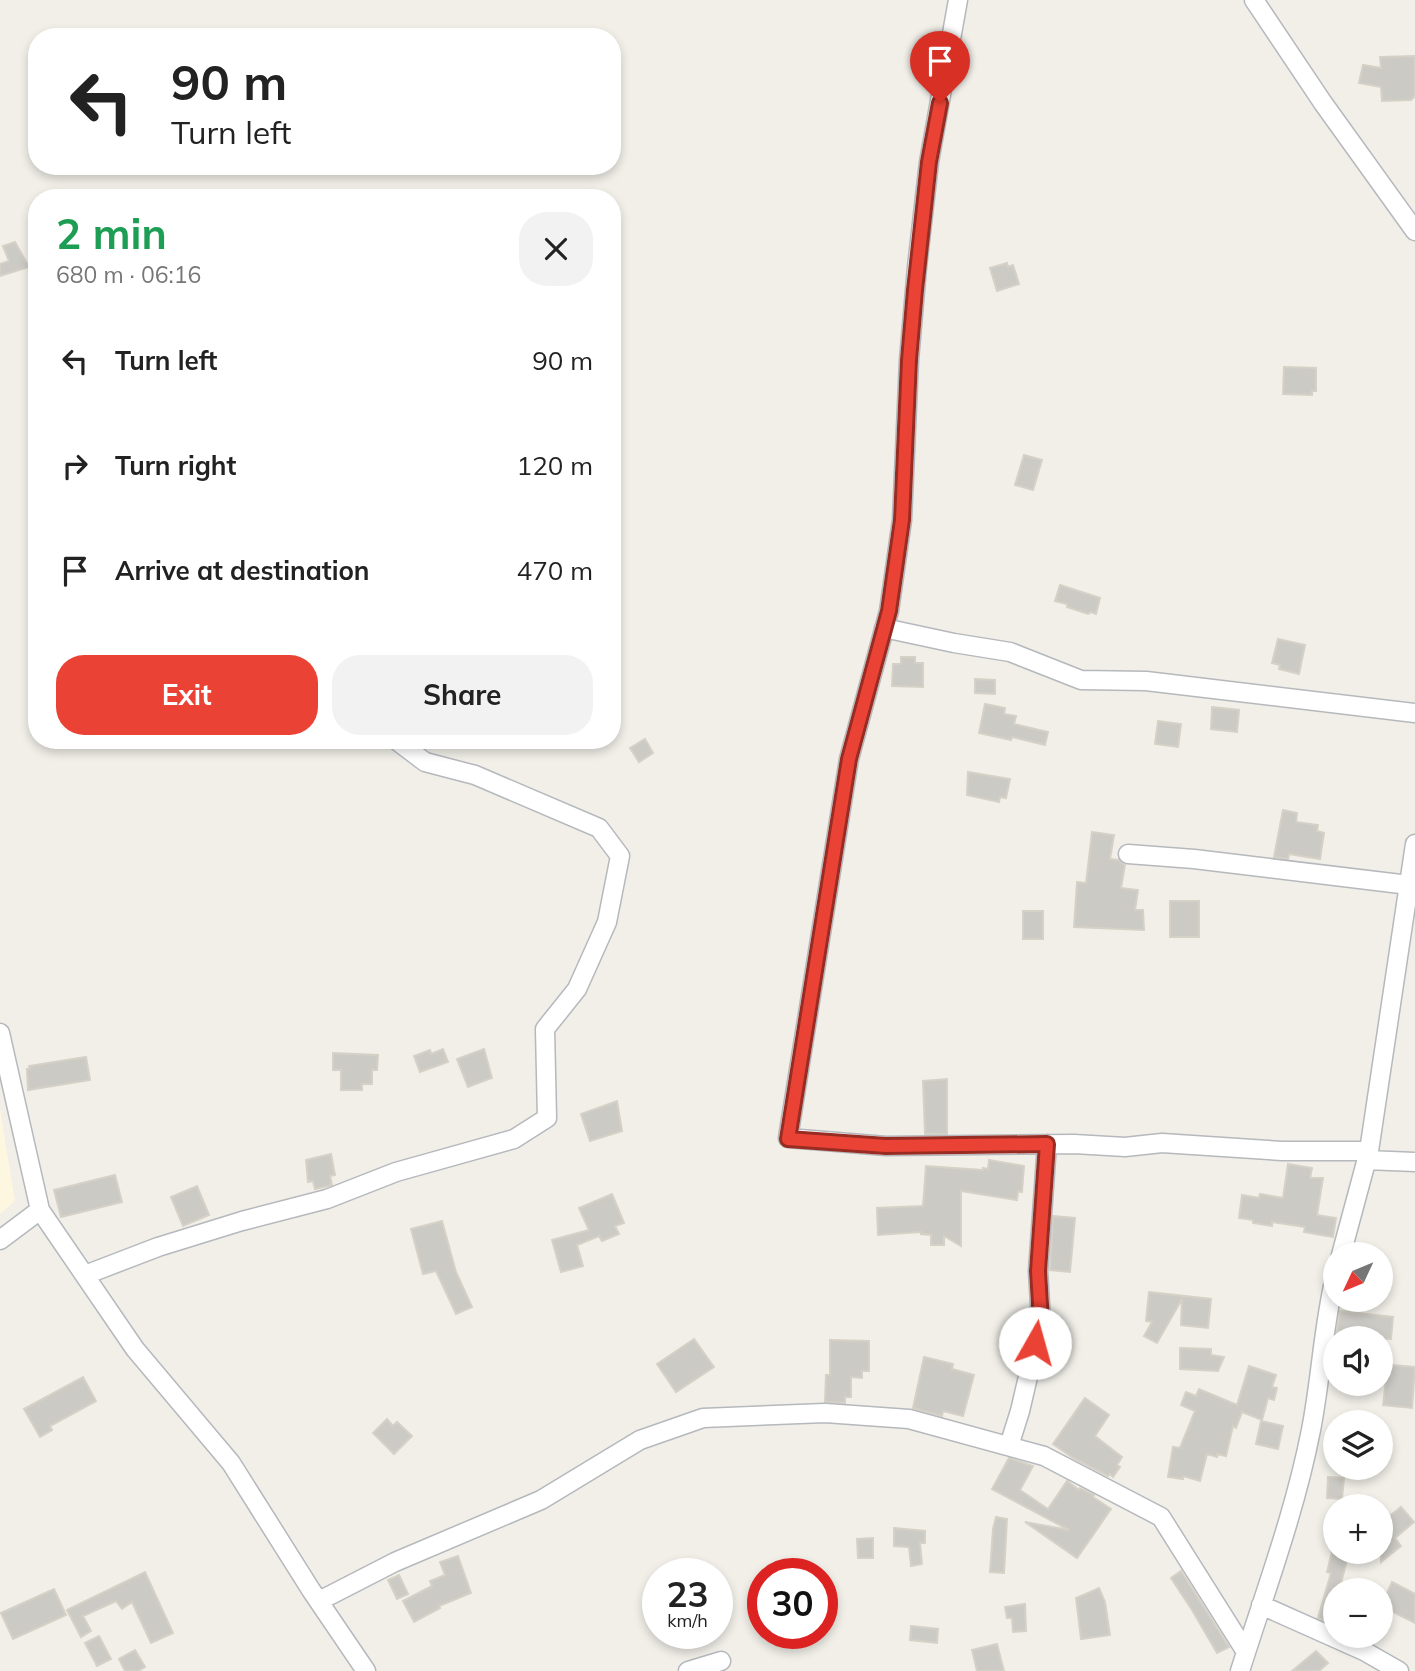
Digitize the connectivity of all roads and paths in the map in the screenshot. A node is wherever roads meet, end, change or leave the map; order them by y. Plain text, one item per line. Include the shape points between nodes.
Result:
1 (958, 0) edge
2 (1254, 0) edge
3 (1415, 231) edge
4 (884, 628) junction
5 (1415, 713) edge
6 (408, 749) edge
7 (1415, 844) edge
8 (1128, 854) dead end
9 (1409, 885) junction
10 (0, 1033) edge
11 (1047, 1144) junction
12 (1368, 1156) junction
13 (1415, 1162) edge
14 (40, 1210) junction
15 (0, 1240) edge
16 (1345, 1242) edge
17 (85, 1275) junction
18 (1327, 1312) edge
19 (1009, 1446) junction
20 (319, 1601) junction
21 (1261, 1605) junction
22 (1246, 1652) junction
23 (720, 1661) dead end
24 (366, 1671) edge
25 (688, 1671) edge
26 (1240, 1671) edge
27 (1399, 1671) edge

1 - 4 street via 929,162 909,360 902,520
2 - 3 street
4 - 5 street via 1010,652 1081,680 1146,681
4 - 11 street via 849,759 788,1139 886,1146
6 - 17 street via 425,762 475,775 599,828 620,856 607,922 578,989 545,1029 547,1118 514,1139 396,1172 327,1199 242,1221
7 - 9 street
8 - 9 street
9 - 12 street
10 - 14 street
11 - 12 street via 1125,1147 1162,1143
11 - 19 street via 1038,1271 1041,1321
12 - 13 street
12 - 16 street
14 - 15 street
14 - 17 street
17 - 20 street via 135,1349 231,1463
18 - 21 street via 1311,1431
19 - 20 street via 909,1419 825,1413 703,1418 640,1440 541,1500 395,1562
19 - 22 street via 1044,1456 1161,1517
20 - 24 street
21 - 22 street
21 - 27 street
22 - 26 street
23 - 25 street

